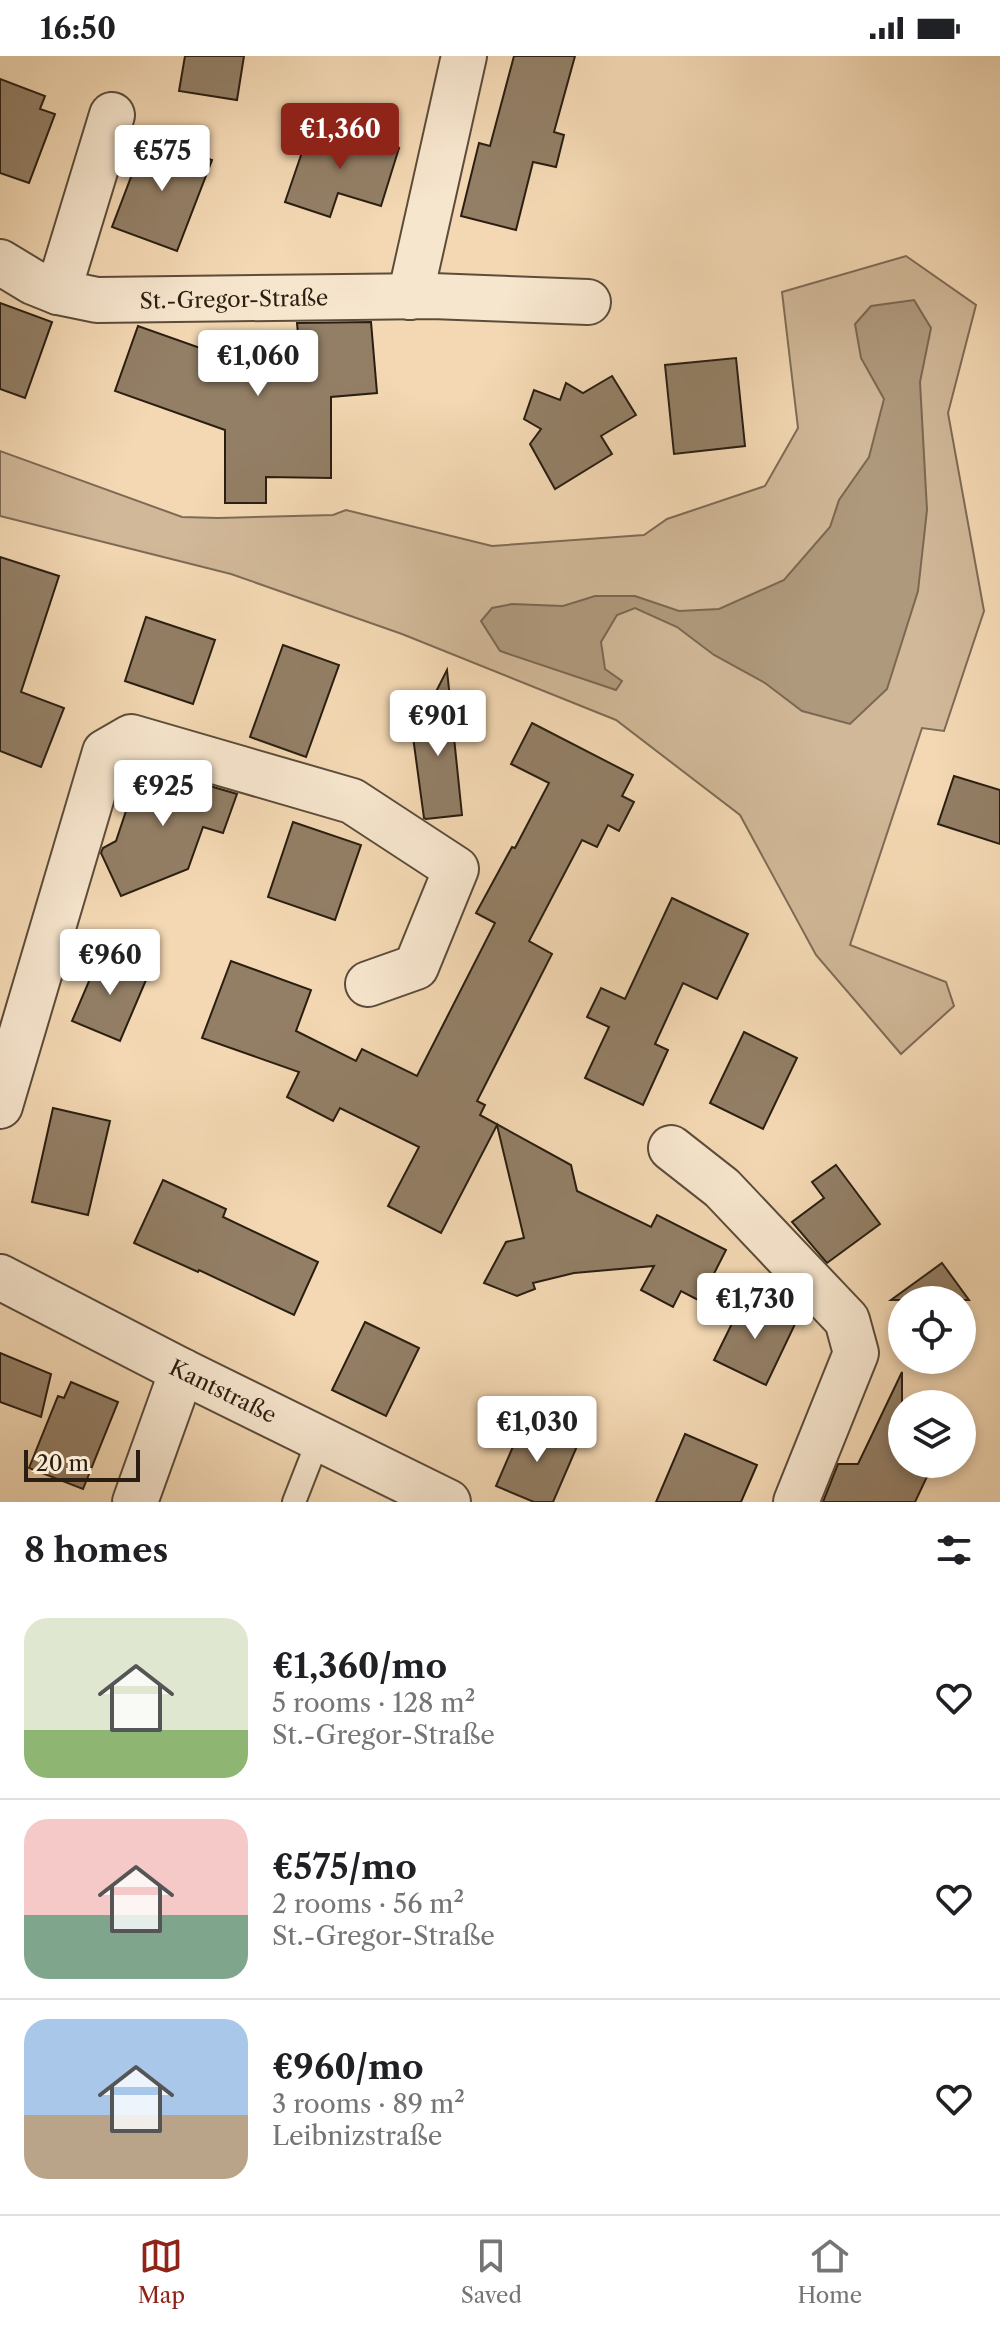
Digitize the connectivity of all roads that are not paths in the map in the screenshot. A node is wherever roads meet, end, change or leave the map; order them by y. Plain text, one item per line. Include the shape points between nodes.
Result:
1 (464, 56) edge
2 (112, 115) dead end
3 (0, 262) edge
4 (58, 292) junction
5 (410, 297) junction
6 (588, 302) dead end
7 (368, 984) dead end
8 (0, 1106) edge
9 (671, 1148) dead end
10 (0, 1277) edge
11 (182, 1371) junction
12 (319, 1438) junction
13 (135, 1502) edge
14 (294, 1502) edge
15 (448, 1502) edge
16 (796, 1502) edge

1 - 5 street
2 - 4 street
3 - 4 street, St.-Gregor-Straße
4 - 5 street, St.-Gregor-Straße via 97,300
5 - 6 street, St.-Gregor-Straße
7 - 8 street via 416,967 456,869 352,801 131,737 105,752
9 - 16 street via 722,1188 847,1320 856,1353
10 - 11 street, Kantstraße
11 - 12 street, Kantstraße
11 - 13 street
12 - 14 lane
12 - 15 street, Kantstraße

